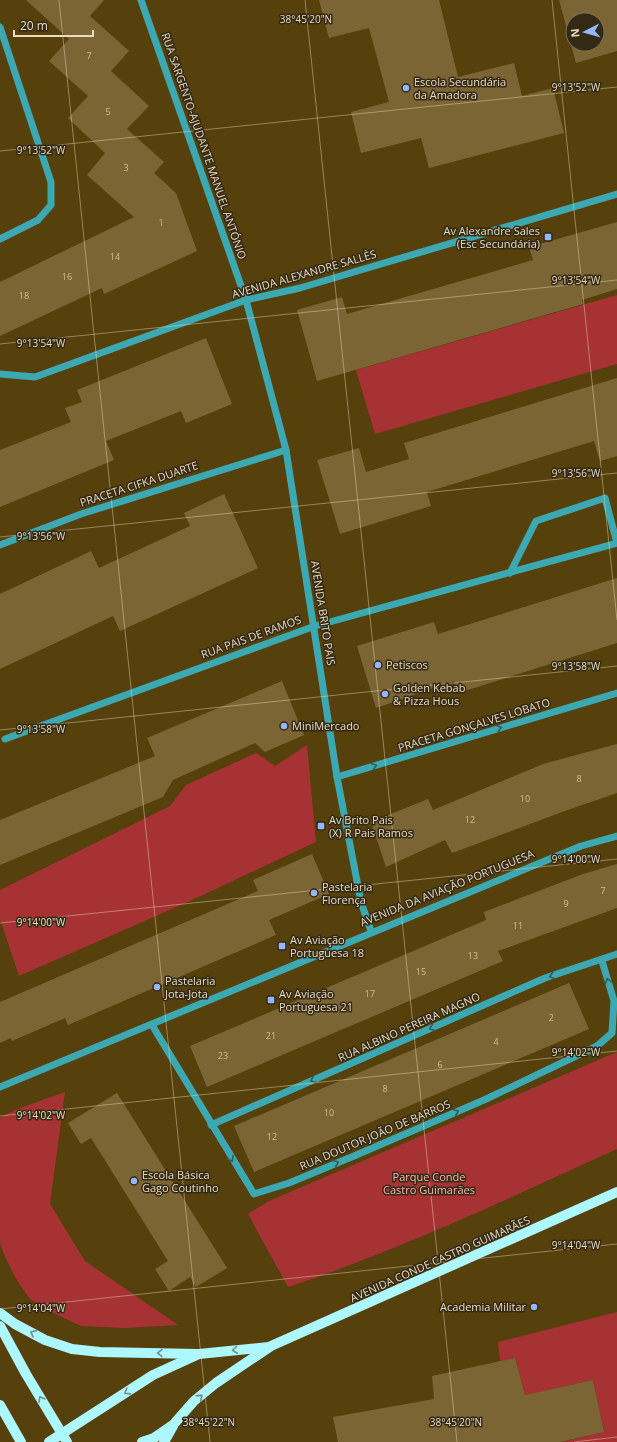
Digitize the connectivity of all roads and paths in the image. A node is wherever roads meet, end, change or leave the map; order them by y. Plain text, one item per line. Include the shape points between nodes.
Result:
1 (141, 0) edge
2 (0, 27) edge
3 (617, 194) edge
4 (0, 240) edge
5 (246, 300) junction
6 (0, 374) edge
7 (286, 450) junction
8 (0, 545) edge
9 (510, 573) junction
10 (315, 626) junction
11 (617, 693) edge
12 (5, 739) dead end
13 (337, 777) junction
14 (617, 836) edge
15 (371, 931) junction
16 (617, 954) edge
17 (602, 961) junction
18 (152, 1025) junction
19 (0, 1087) edge
20 (211, 1125) junction
21 (617, 1192) edge
22 (0, 1314) edge
23 (0, 1326) edge
24 (271, 1346) junction
25 (199, 1354) junction
26 (0, 1405) edge
27 (173, 1425) junction
28 (62, 1433) junction
29 (21, 1442) edge
30 (49, 1442) edge
31 (67, 1442) edge
32 (142, 1442) edge
33 (164, 1442) edge

1 - 5 street, RUA SARGENTO-AJUDANTE MANUEL ANTÓNIO
2 - 4 street via 50,182 51,205 38,220
3 - 5 street, AVENIDA ALEXANDRE SALLÈS via 300,288
5 - 6 street, AVENIDA ALEXANDRE SALLÈS via 35,377
5 - 7 street, AVENIDA BRITO PAIS
7 - 8 street, PRACETA CIFKA DUARTE via 81,514
7 - 10 street, AVENIDA BRITO PAIS
9 - 9 street, RUA PAIS DE RAMOS via 536,521 605,498 617,543
9 - 10 street, RUA PAIS DE RAMOS
10 - 12 street, RUA PAIS DE RAMOS
10 - 13 street, AVENIDA BRITO PAIS
13 -> 11 street, PRACETA GONÇALVES LOBATO
13 - 15 street, AVENIDA BRITO PAIS via 361,902
14 - 15 street, AVENIDA DA AVIAÇÃO PORTUGUESA via 581,846
15 - 18 street, AVENIDA DA AVIAÇÃO PORTUGUESA
16 - 17 street, RUA ALBINO PEREIRA MAGNO
17 -> 20 street, RUA ALBINO PEREIRA MAGNO via 546,978
20 -> 17 street, RUA DOUTOR JOÃO DE BARROS via 254,1194 332,1165 484,1100 597,1046 612,1033 614,1001
18 - 19 street, AVENIDA DA AVIAÇÃO PORTUGUESA
18 - 20 street, RUA DOUTOR JOÃO DE BARROS
21 - 24 main road, AVENIDA CONDE CASTRO GUIMARÃES
25 -> 22 main road via 100,1352 72,1348 45,1340
28 -> 23 main road
24 -> 25 main road, AVENIDA CONDE CASTRO GUIMARÃES
27 -> 24 main road, AVENIDA CONDE CASTRO GUIMARÃES via 194,1401 216,1383
25 -> 28 main road, AVENIDA CONDE CASTRO GUIMARÃES via 153,1375
26 - 29 main road
27 - 32 main road, AVENIDA CONDE CASTRO GUIMARÃES via 154,1438
27 - 33 main road
28 - 30 main road, AVENIDA CONDE CASTRO GUIMARÃES
28 - 31 main road

